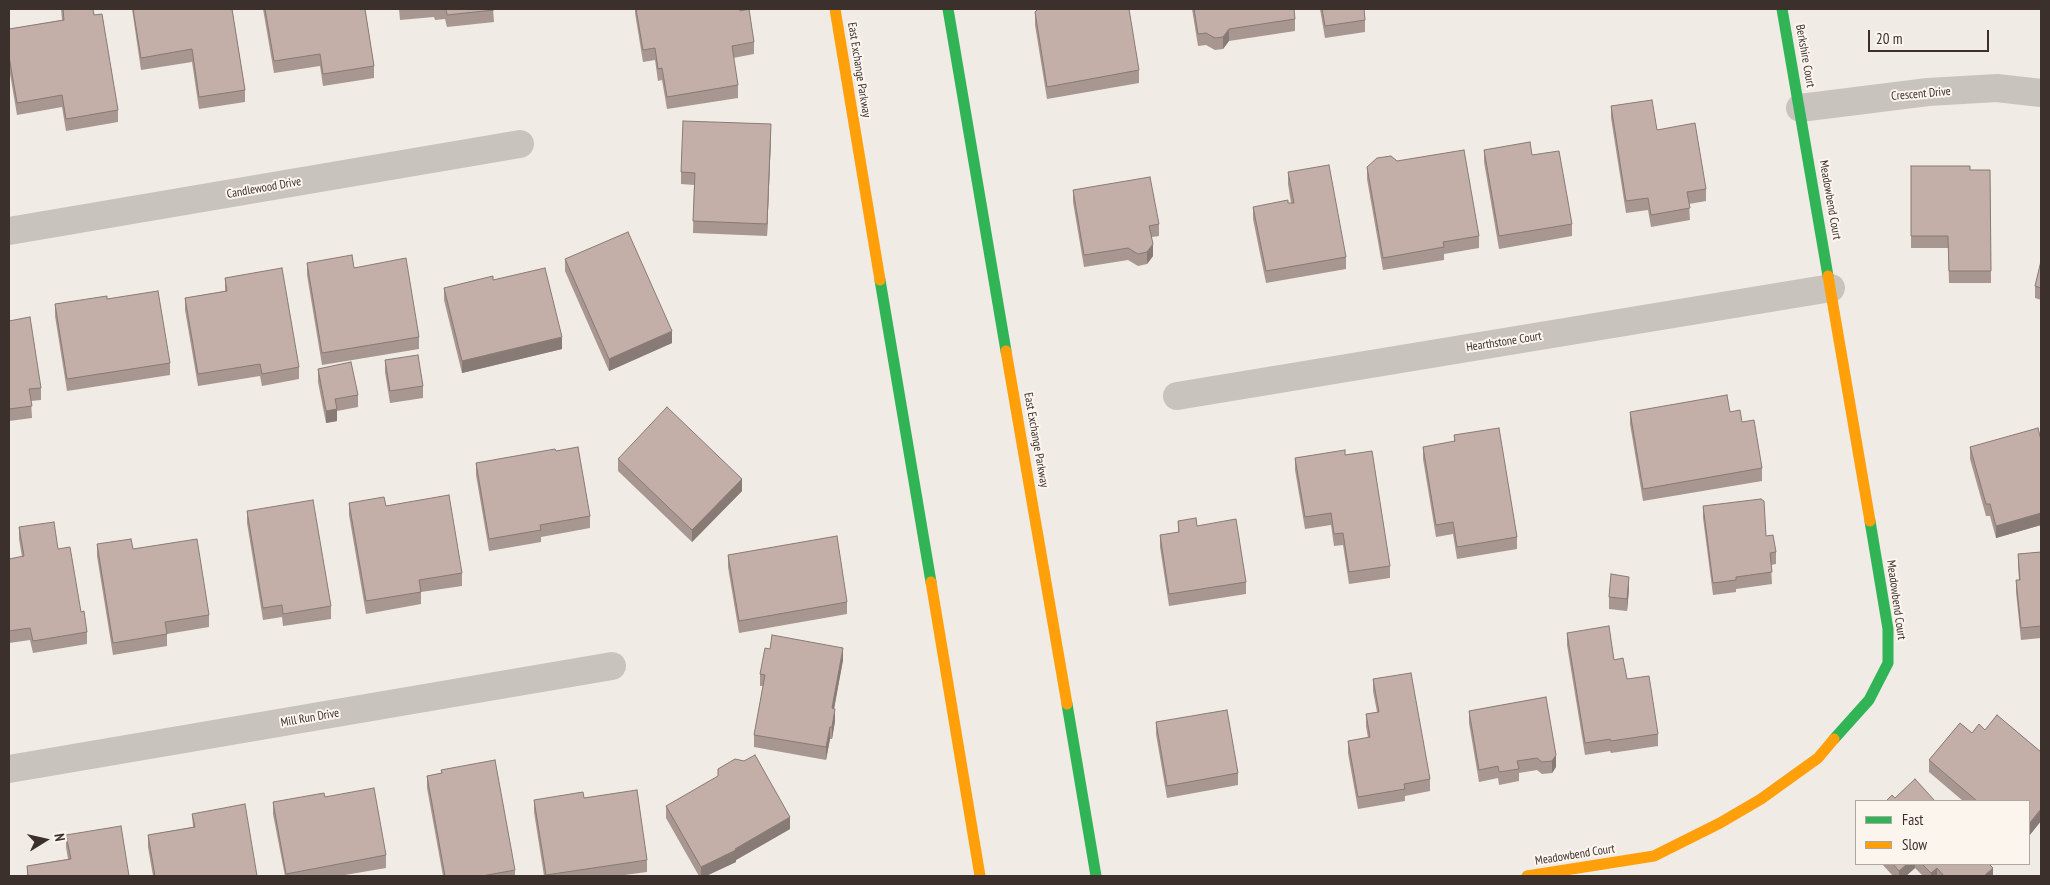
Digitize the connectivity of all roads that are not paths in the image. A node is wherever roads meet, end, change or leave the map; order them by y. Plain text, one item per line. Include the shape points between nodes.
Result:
1 (835, 9) edge
2 (948, 9) edge
3 (1782, 9) edge
4 (2041, 93) edge
5 (1800, 108) junction
6 (520, 144) dead end
7 (9, 231) edge
8 (1831, 288) junction
9 (1177, 396) dead end
10 (612, 666) dead end
11 (9, 769) edge
12 (980, 876) edge
13 (1096, 876) edge
14 (1527, 876) edge

1 - 12 main road, East Exchange Parkway
2 - 13 main road, East Exchange Parkway
3 - 5 main road, Berkshire Court
4 - 5 street, Crescent Drive via 1997,88 1928,92
5 - 8 main road, Meadowbend Court
6 - 7 street, Candlewood Drive
8 - 9 street, Hearthstone Court
8 - 14 main road, Meadowbend Court via 1888,629 1888,663 1869,700 1818,758 1761,799 1720,823 1654,856
10 - 11 street, Mill Run Drive

